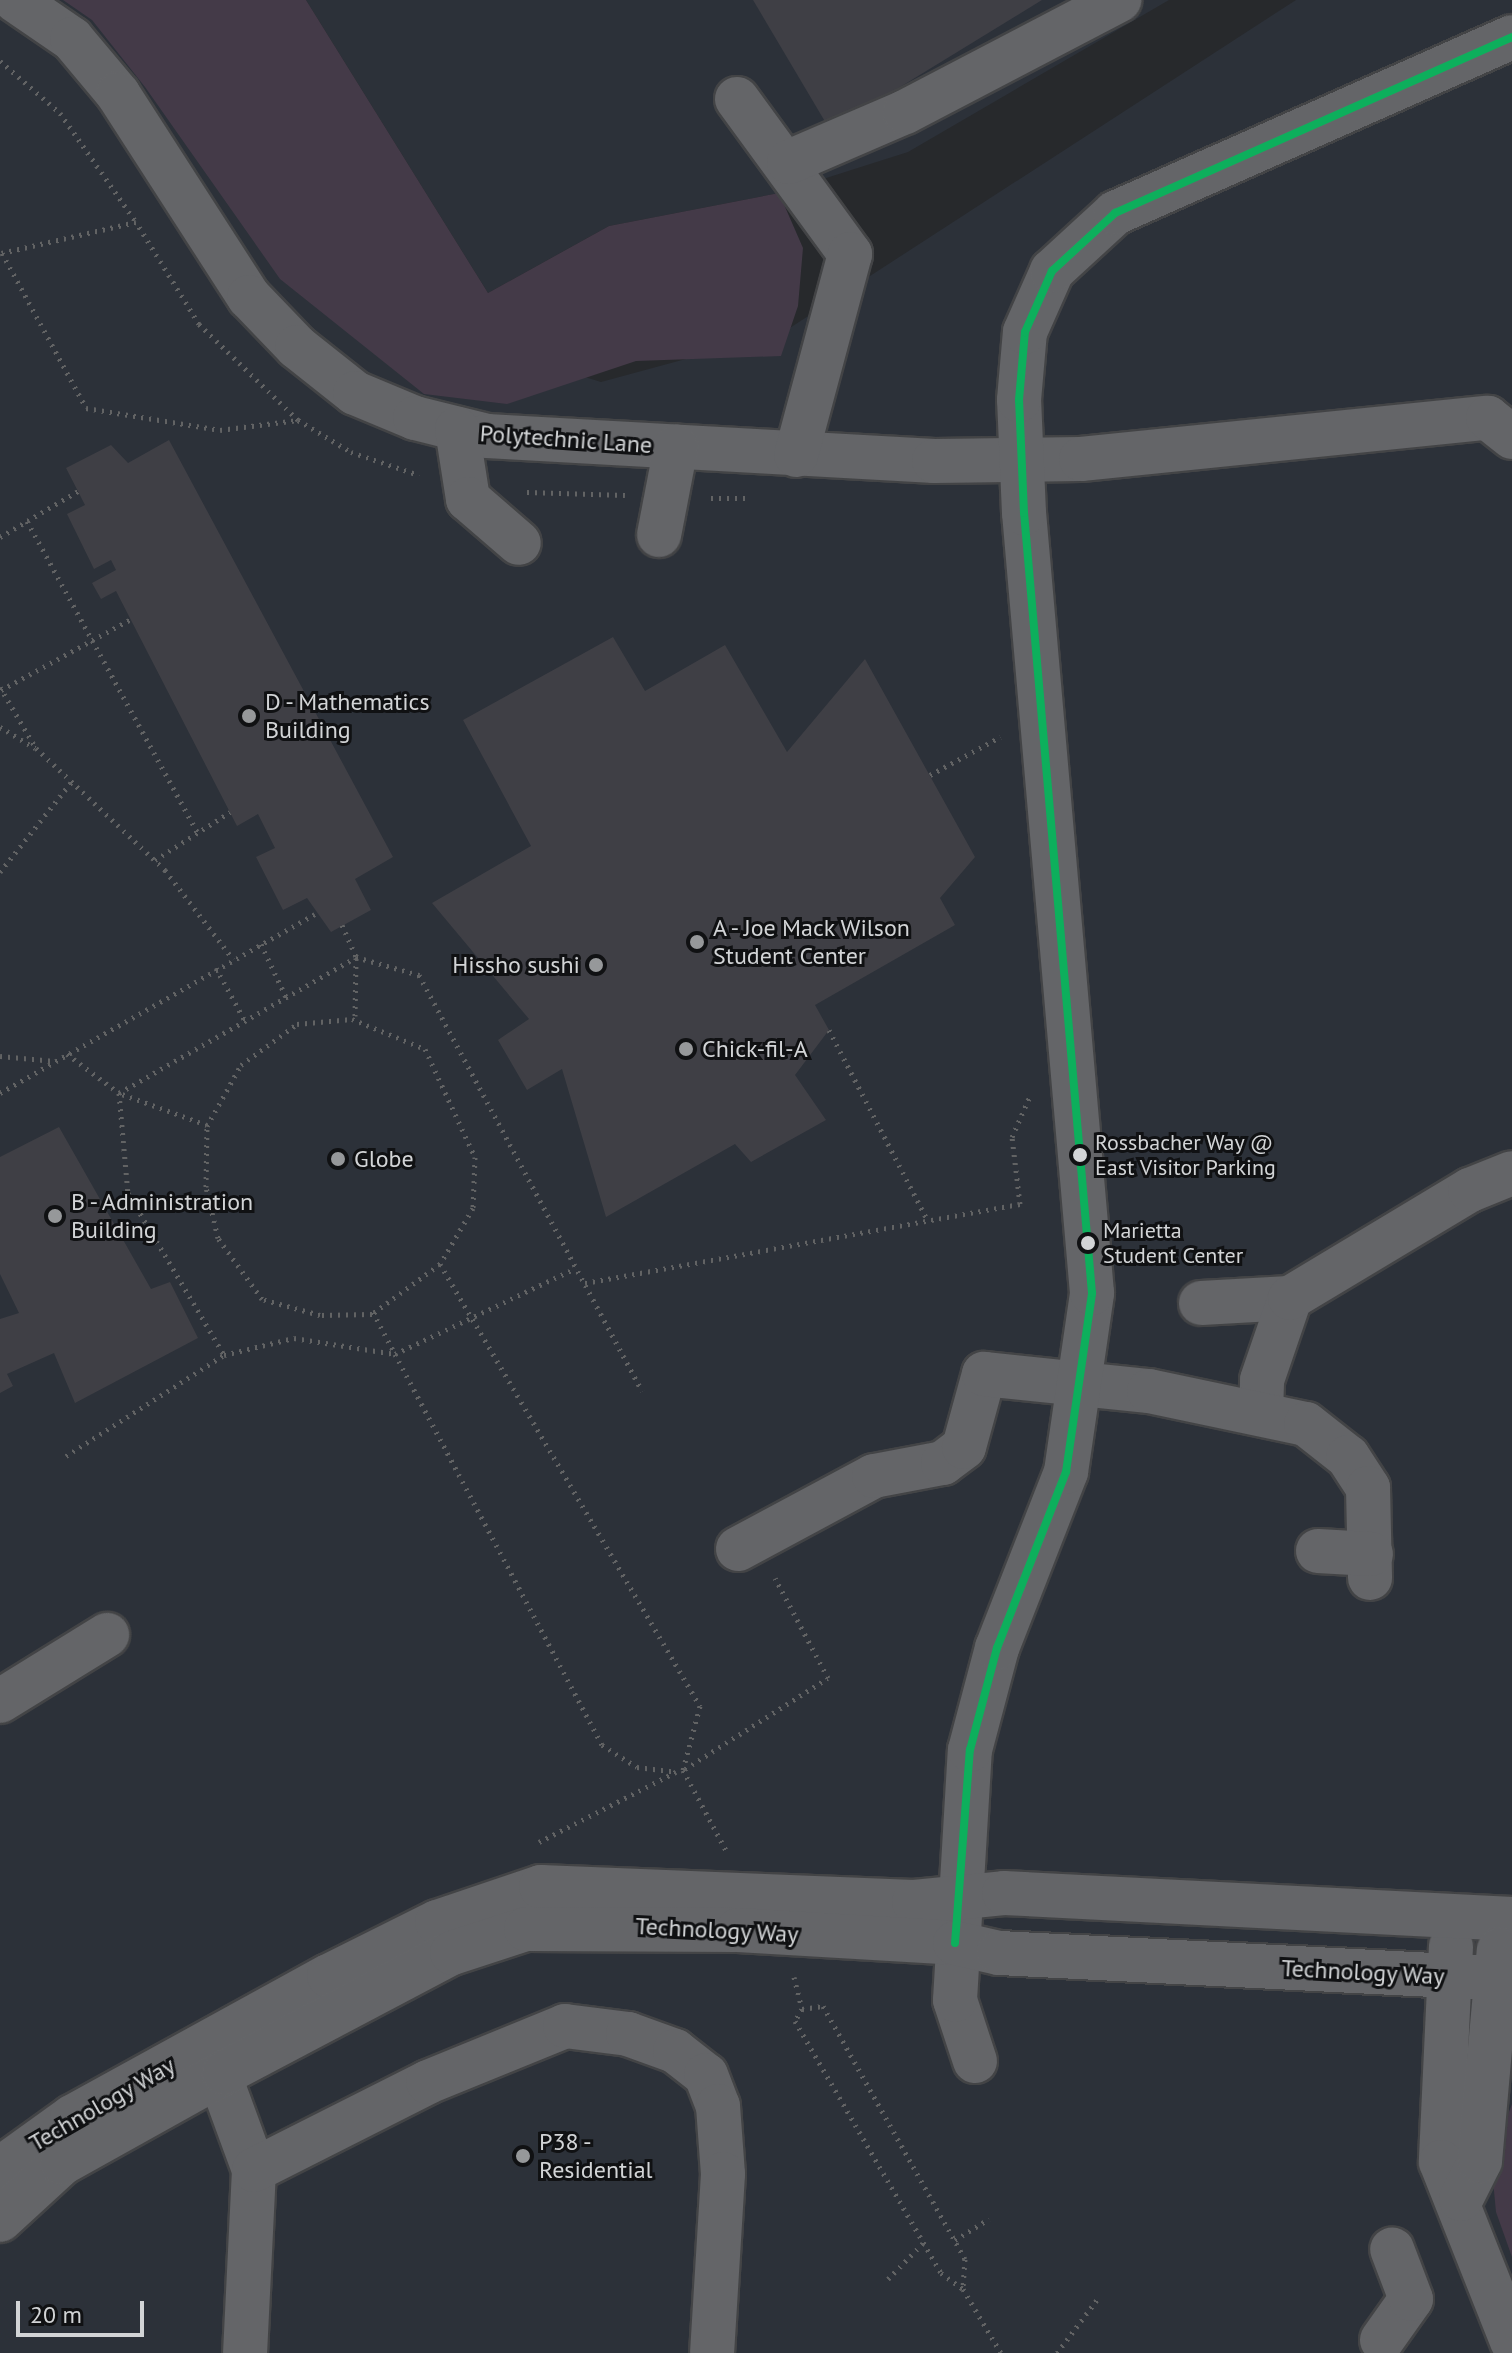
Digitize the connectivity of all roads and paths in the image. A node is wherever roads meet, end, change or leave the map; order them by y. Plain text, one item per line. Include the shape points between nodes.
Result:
1 (15, 0) edge
2 (1119, 0) edge
3 (1512, 37) edge
4 (0, 61) edge
5 (737, 99) dead end
6 (789, 162) junction
7 (136, 222) junction
8 (1, 254) edge
9 (298, 420) junction
10 (457, 429) junction
11 (1512, 437) edge
12 (676, 447) junction
13 (796, 455) junction
14 (1021, 461) junction
15 (466, 485) junction
16 (78, 491) dead end
17 (754, 498) dead end
18 (662, 516) junction
19 (27, 521) junction
20 (0, 537) edge
21 (519, 543) dead end
22 (131, 619) dead end
23 (93, 641) junction
24 (1, 688) edge
25 (0, 727) edge
26 (36, 748) junction
27 (1010, 748) dead end
28 (930, 775) dead end
29 (72, 781) junction
30 (230, 812) dead end
31 (198, 833) junction
32 (155, 860) junction
33 (0, 872) edge
34 (315, 914) dead end
35 (342, 925) dead end
36 (261, 944) junction
37 (356, 957) junction
38 (233, 959) junction
39 (216, 968) junction
40 (286, 997) junction
41 (353, 1018) junction
42 (245, 1021) junction
43 (829, 1030) dead end
44 (67, 1054) junction
45 (0, 1056) edge
46 (56, 1061) junction
47 (1034, 1087) dead end
48 (0, 1093) edge
49 (119, 1093) junction
50 (207, 1126) junction
51 (1512, 1173) edge
52 (926, 1217) junction
53 (440, 1264) junction
54 (576, 1268) junction
55 (585, 1283) junction
56 (1290, 1298) junction
57 (1201, 1303) dead end
58 (373, 1312) junction
59 (476, 1315) junction
60 (395, 1354) junction
61 (224, 1355) junction
62 (1083, 1383) junction
63 (642, 1391) dead end
64 (1261, 1412) junction
65 (66, 1456) dead end
66 (738, 1549) dead end
67 (1318, 1551) dead end
68 (773, 1574) dead end
69 (107, 1635) dead end
70 (0, 1701) edge
71 (683, 1770) junction
72 (676, 1772) junction
73 (523, 1850) dead end
74 (750, 1893) junction
75 (958, 1897) junction
76 (489, 1902) junction
77 (1452, 1916) junction
78 (1506, 1919) edge
79 (770, 1931) junction
80 (955, 1943) junction
81 (1449, 1976) junction
82 (1505, 1979) edge
83 (802, 2009) junction
84 (209, 2046) junction
85 (975, 2061) dead end
86 (0, 2169) edge
87 (254, 2170) junction
88 (1461, 2199) junction
89 (989, 2219) dead end
90 (0, 2220) edge
91 (955, 2240) junction
92 (923, 2243) junction
93 (1392, 2249) dead end
94 (888, 2279) dead end
95 (963, 2289) junction
96 (1099, 2297) dead end
97 (1382, 2340) dead end
98 (1512, 2341) edge
99 (245, 2353) edge
100 (712, 2353) edge
101 (1001, 2353) edge
102 (1057, 2353) edge

1 - 10 street, Polytechnic Lane via 72,39 118,94 249,297 297,347 355,393
2 - 6 street via 905,112
3 - 14 street via 1129,206 1080,239 1044,285 1025,332
4 - 7 path via 60,113
5 - 6 street
6 - 13 street via 850,254
7 - 8 path
7 - 9 path via 199,324
8 - 9 path via 86,408 220,430
9 - 15 path via 351,452
10 - 12 street, Polytechnic Lane
10 - 15 street
11 - 14 street, Polytechnic Lane via 1488,418
12 - 13 street, Polytechnic Lane
12 - 18 street
13 - 14 street, Polytechnic Lane
14 - 62 street via 1089,1240
15 - 18 path
15 - 21 street via 468,499
16 - 19 path
17 - 18 path
19 - 20 path
19 - 23 path
22 - 23 path
23 - 24 path
23 - 31 path
24 - 26 path
25 - 26 path
26 - 29 path
27 - 28 path via 1009,733
29 - 32 path
29 - 33 path
30 - 31 path
31 - 32 path
32 - 38 path
34 - 36 path
35 - 37 path
36 - 38 path
36 - 40 path
37 - 40 path
37 - 41 path
37 - 54 path via 419,975
38 - 39 path
39 - 42 path
39 - 44 path
40 - 42 path
41 - 50 path via 297,1024 241,1065
41 - 53 path via 425,1049 475,1157 473,1208
42 - 49 path
43 - 52 path
44 - 46 path
44 - 49 path
45 - 46 path
46 - 48 path
47 - 52 path via 1012,1137 1020,1204
49 - 50 path
49 - 61 path via 128,1193
50 - 58 path via 206,1187 218,1238 262,1299 320,1315
51 - 56 street via 1470,1190
52 - 55 path
53 - 58 path
53 - 59 path
54 - 55 path
54 - 59 path
55 - 63 path
56 - 57 street
56 - 64 street via 1262,1380
58 - 60 path
59 - 60 path
59 - 71 path via 700,1706
60 - 61 path via 294,1338
60 - 72 path via 602,1745 637,1767
61 - 65 path
62 - 64 street
62 - 66 street via 984,1374 964,1447 943,1463 874,1476
62 - 75 street via 1060,1494 980,1706 966,1785
64 - 67 street via 1306,1424 1348,1457 1368,1488 1370,1566
68 - 71 path via 828,1678
69 - 70 street
71 - 72 path
71 - 74 path
72 - 73 path
74 - 75 street, Technology Way via 914,1902
74 - 76 street, Technology Way via 566,1886
75 - 77 street, Technology Way via 1004,1893
75 - 80 street
76 - 79 street, Technology Way via 578,1924
76 - 84 street, Technology Way via 399,1979
77 - 78 street, Technology Way
77 - 81 street
78 - 82 street
79 - 80 street, Technology Way
79 - 83 path
80 - 81 street, Technology Way via 999,1953
80 - 85 street via 955,2009
81 - 82 street, Technology Way
81 - 88 street via 1441,2162
82 - 88 street via 1480,2161
83 - 91 path via 823,2006
83 - 92 path via 795,2021
84 - 86 street, Technology Way via 72,2117
84 - 87 street
84 - 90 street, Technology Way via 62,2163
87 - 99 street
87 - 100 street via 428,2082 565,2026 628,2034 675,2051 706,2075 718,2106 723,2174
88 - 98 street
89 - 91 path
91 - 95 path via 965,2259
92 - 94 path
92 - 95 path via 941,2273
93 - 97 street via 1411,2299
95 - 101 path
96 - 102 path

